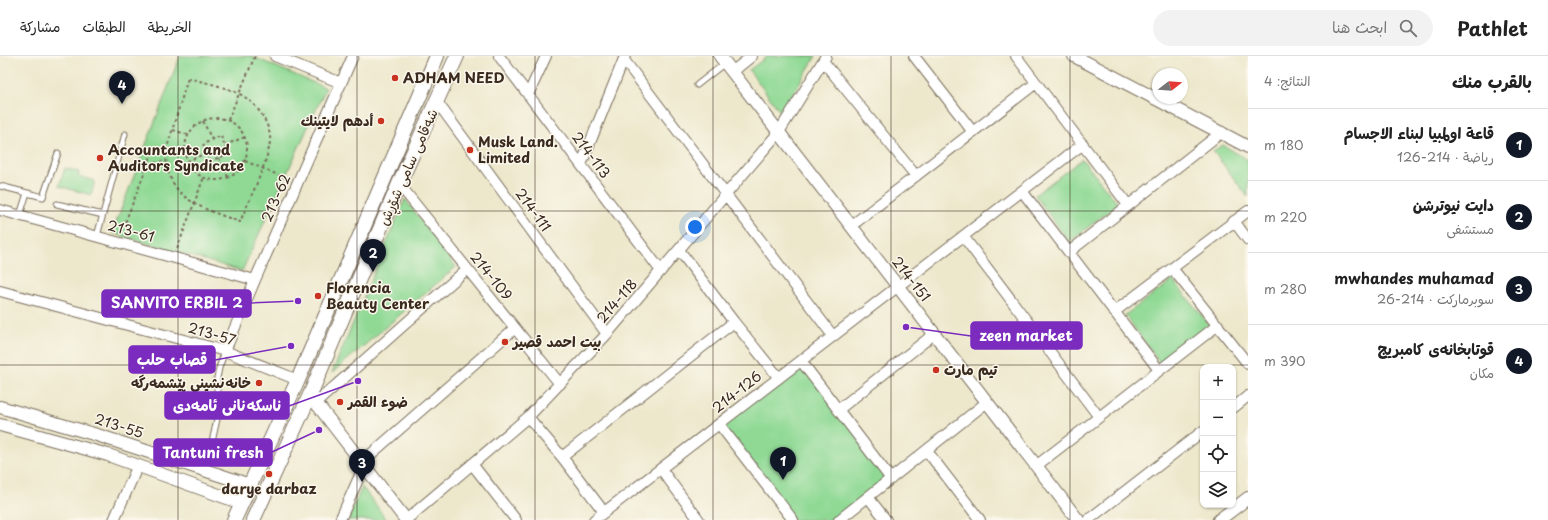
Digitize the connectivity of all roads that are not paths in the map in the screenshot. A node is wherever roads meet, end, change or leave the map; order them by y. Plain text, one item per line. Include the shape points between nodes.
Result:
1 (275, 56) edge
2 (353, 56) edge
3 (437, 56) edge
4 (457, 56) edge
5 (499, 56) edge
6 (546, 56) edge
7 (752, 56) edge
8 (914, 56) edge
9 (1016, 56) edge
10 (1074, 56) edge
11 (624, 58) edge
12 (824, 58) edge
13 (726, 63) edge
14 (341, 83) junction
15 (1036, 83) junction
16 (697, 85) dead end
17 (528, 95) junction
18 (437, 102) junction
19 (779, 132) junction
20 (973, 132) junction
21 (1222, 132) junction
22 (125, 134) dead end
23 (1083, 144) junction
24 (1248, 147) edge
25 (58, 153) dead end
26 (581, 165) junction
27 (916, 176) junction
28 (400, 184) junction
29 (0, 186) edge
30 (1022, 191) junction
31 (27, 193) junction
32 (726, 196) junction
33 (58, 204) dead end
34 (1128, 205) junction
35 (0, 210) edge
36 (1248, 211) edge
37 (20, 215) junction
38 (102, 216) junction
39 (1234, 221) junction
40 (851, 226) junction
41 (97, 236) junction
42 (963, 236) junction
43 (1248, 240) edge
44 (679, 250) junction
45 (1069, 252) junction
46 (1172, 268) junction
47 (467, 269) junction
48 (661, 271) junction
49 (255, 280) junction
50 (898, 286) junction
51 (0, 291) edge
52 (1114, 312) junction
53 (734, 322) junction
54 (1218, 325) junction
55 (515, 328) junction
56 (607, 334) junction
57 (934, 334) junction
58 (833, 336) junction
59 (225, 351) junction
60 (801, 361) junction
61 (1248, 364) edge
62 (1159, 370) junction
63 (779, 378) junction
64 (298, 380) junction
65 (560, 384) junction
66 (1248, 396) edge
67 (313, 399) junction
68 (987, 402) junction
69 (1236, 406) edge
70 (0, 407) edge
71 (838, 410) junction
72 (528, 417) junction
73 (1099, 417) junction
74 (0, 424) edge
75 (719, 424) junction
76 (1200, 433) edge
77 (926, 451) junction
78 (562, 457) junction
79 (363, 464) junction
80 (472, 464) junction
81 (138, 465) junction
82 (1036, 466) junction
83 (660, 469) junction
84 (206, 470) junction
85 (891, 479) junction
86 (250, 485) junction
87 (868, 497) junction
88 (1248, 498) edge
89 (241, 503) junction
90 (604, 512) junction
91 (114, 520) edge
92 (234, 520) edge
93 (253, 520) edge
94 (340, 520) edge
95 (406, 520) edge
96 (516, 520) edge
97 (594, 520) edge
98 (699, 520) edge
99 (793, 520) edge
100 (839, 520) edge
101 (886, 520) edge
102 (980, 520) edge
103 (1078, 520) edge
104 (1088, 520) edge
105 (1219, 520) edge

1 - 14 street
2 - 14 street, 213-62
3 - 64 main road, شەقامی سامی شۆڕش
4 - 18 main road, شەقامی سامی شۆڕش
5 - 17 street, 214-113
6 - 17 street
7 - 13 street
8 - 20 street
9 - 15 street
10 - 21 street
11 - 26 street
11 - 32 street
12 - 19 street, 214-118
12 - 27 street
13 - 16 lane
13 - 19 street, 214-151
14 - 49 street, 213-62
15 - 20 street
15 - 23 street
17 - 26 street, 214-113
18 - 28 main road, شەقامی سامی شۆڕش
18 - 56 street, 214-111
19 - 32 street, 214-118
19 - 40 street, 214-151
20 - 27 street
21 - 24 street
21 - 34 street
22 - 38 lane
23 - 30 street, 214-126
23 - 34 street
25 - 31 lane via 43,197
26 - 48 street, 214-113
27 - 40 street
28 - 47 street, 214-109
28 - 67 main road, شەقامی سامی شۆڕش
29 - 31 lane
30 - 42 street, 214-126
30 - 45 street
31 - 37 lane
32 - 44 street, 214-118
32 - 58 street
33 - 38 lane
34 - 45 street
35 - 37 street, 213-61
36 - 39 street
37 - 41 street, 213-61
38 - 41 lane
39 - 43 street
39 - 46 street
40 - 50 street, 214-151
41 - 49 street, 213-61
42 - 50 street, 214-126
42 - 73 street
44 - 48 street, 214-118
44 - 53 street
45 - 52 street
46 - 52 street
46 - 54 street
47 - 55 street, 214-109
47 - 67 street
48 - 56 street, 214-118
49 - 59 street, 213-62
50 - 57 street, 214-151
50 - 58 street, 214-126
51 - 59 street, 213-57
52 - 62 street
53 - 63 street
53 - 78 street
54 - 61 street
54 - 62 street
55 - 65 street, 214-109
55 - 79 street
56 - 65 street, 214-118
57 - 68 street, 214-151
57 - 71 street
58 - 60 street, 214-126
59 - 64 street, 213-57
59 - 84 lane via 217,378 217,419
60 - 63 street, 214-126
60 - 71 street
62 - 73 street
63 - 75 street, 214-126
64 - 86 main road, شەقامی سامی شۆڕش
65 - 72 street, 214-118
66 - 69 street
67 - 79 street
67 - 93 main road, شەقامی سامی شۆڕش
68 - 77 street
68 - 82 street, 214-151
70 - 84 street, 213-55
71 - 85 street
72 - 78 street
72 - 80 street, 214-118
73 - 82 street
74 - 81 street
75 - 83 street, 214-126
75 - 99 street
76 - 104 street
77 - 85 street
77 - 102 street
78 - 90 street
79 - 94 street
79 - 95 street
80 - 95 street, 214-118
80 - 96 street
81 - 89 street
81 - 91 street
82 - 103 street, 214-151
83 - 90 street, 214-126
83 - 98 street
84 - 86 street, 213-55
85 - 87 street
86 - 89 main road, شەقامی سامی شۆڕش
87 - 100 street
87 - 101 street
88 - 105 street
89 - 92 main road, شەقامی سامی شۆڕش
90 - 97 street, 214-126

